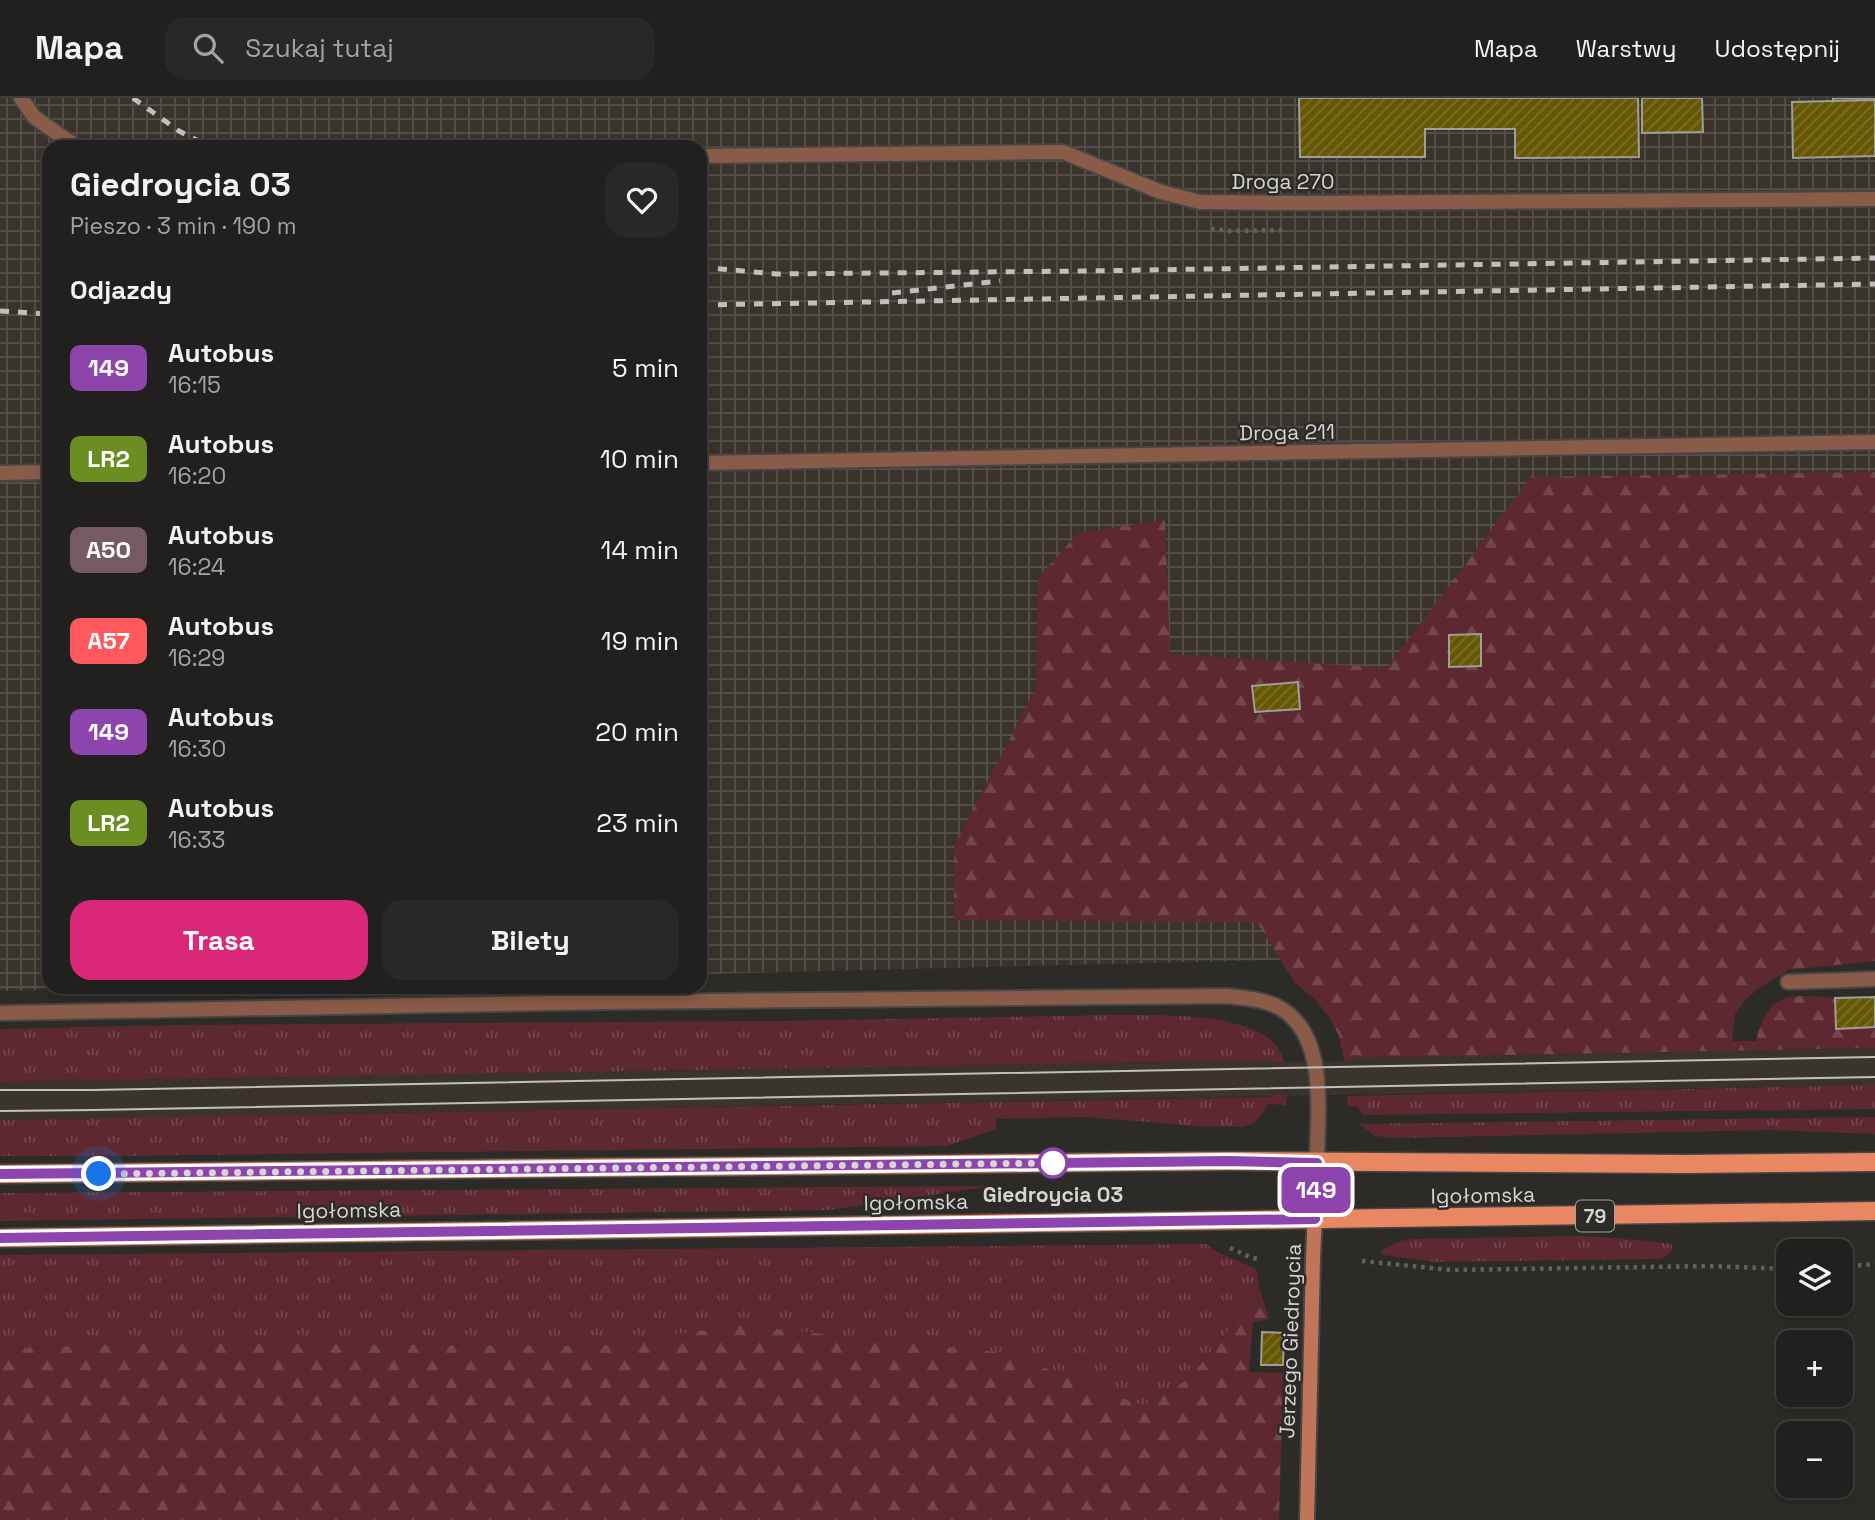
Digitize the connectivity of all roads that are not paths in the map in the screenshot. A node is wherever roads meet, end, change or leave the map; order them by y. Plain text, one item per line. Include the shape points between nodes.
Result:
1 (21, 98) edge
2 (68, 140) edge
3 (707, 156) edge
4 (1875, 198) edge
5 (1875, 442) edge
6 (707, 463) edge
7 (42, 472) edge
8 (0, 473) edge
9 (1875, 979) edge
10 (1788, 982) dead end
11 (0, 1013) edge
12 (1875, 1162) edge
13 (1317, 1163) junction
14 (0, 1174) edge
15 (1875, 1211) edge
16 (1315, 1219) junction
17 (0, 1238) edge
18 (1307, 1520) edge

1 - 2 lane via 34,117
3 - 4 lane, Droga 270 via 1063,152 1161,192 1200,202
5 - 6 lane, Droga 211
7 - 8 lane
9 - 10 lane
11 - 13 lane via 604,1002 1245,998 1291,1015 1307,1038 1315,1068
12 - 13 main road, Igołomska
13 - 14 main road, Igołomska
13 - 16 street, Jerzego Giedroycia
15 - 16 main road, Igołomska / 79
16 - 17 main road, Igołomska / 79
16 - 18 street, Jerzego Giedroycia

